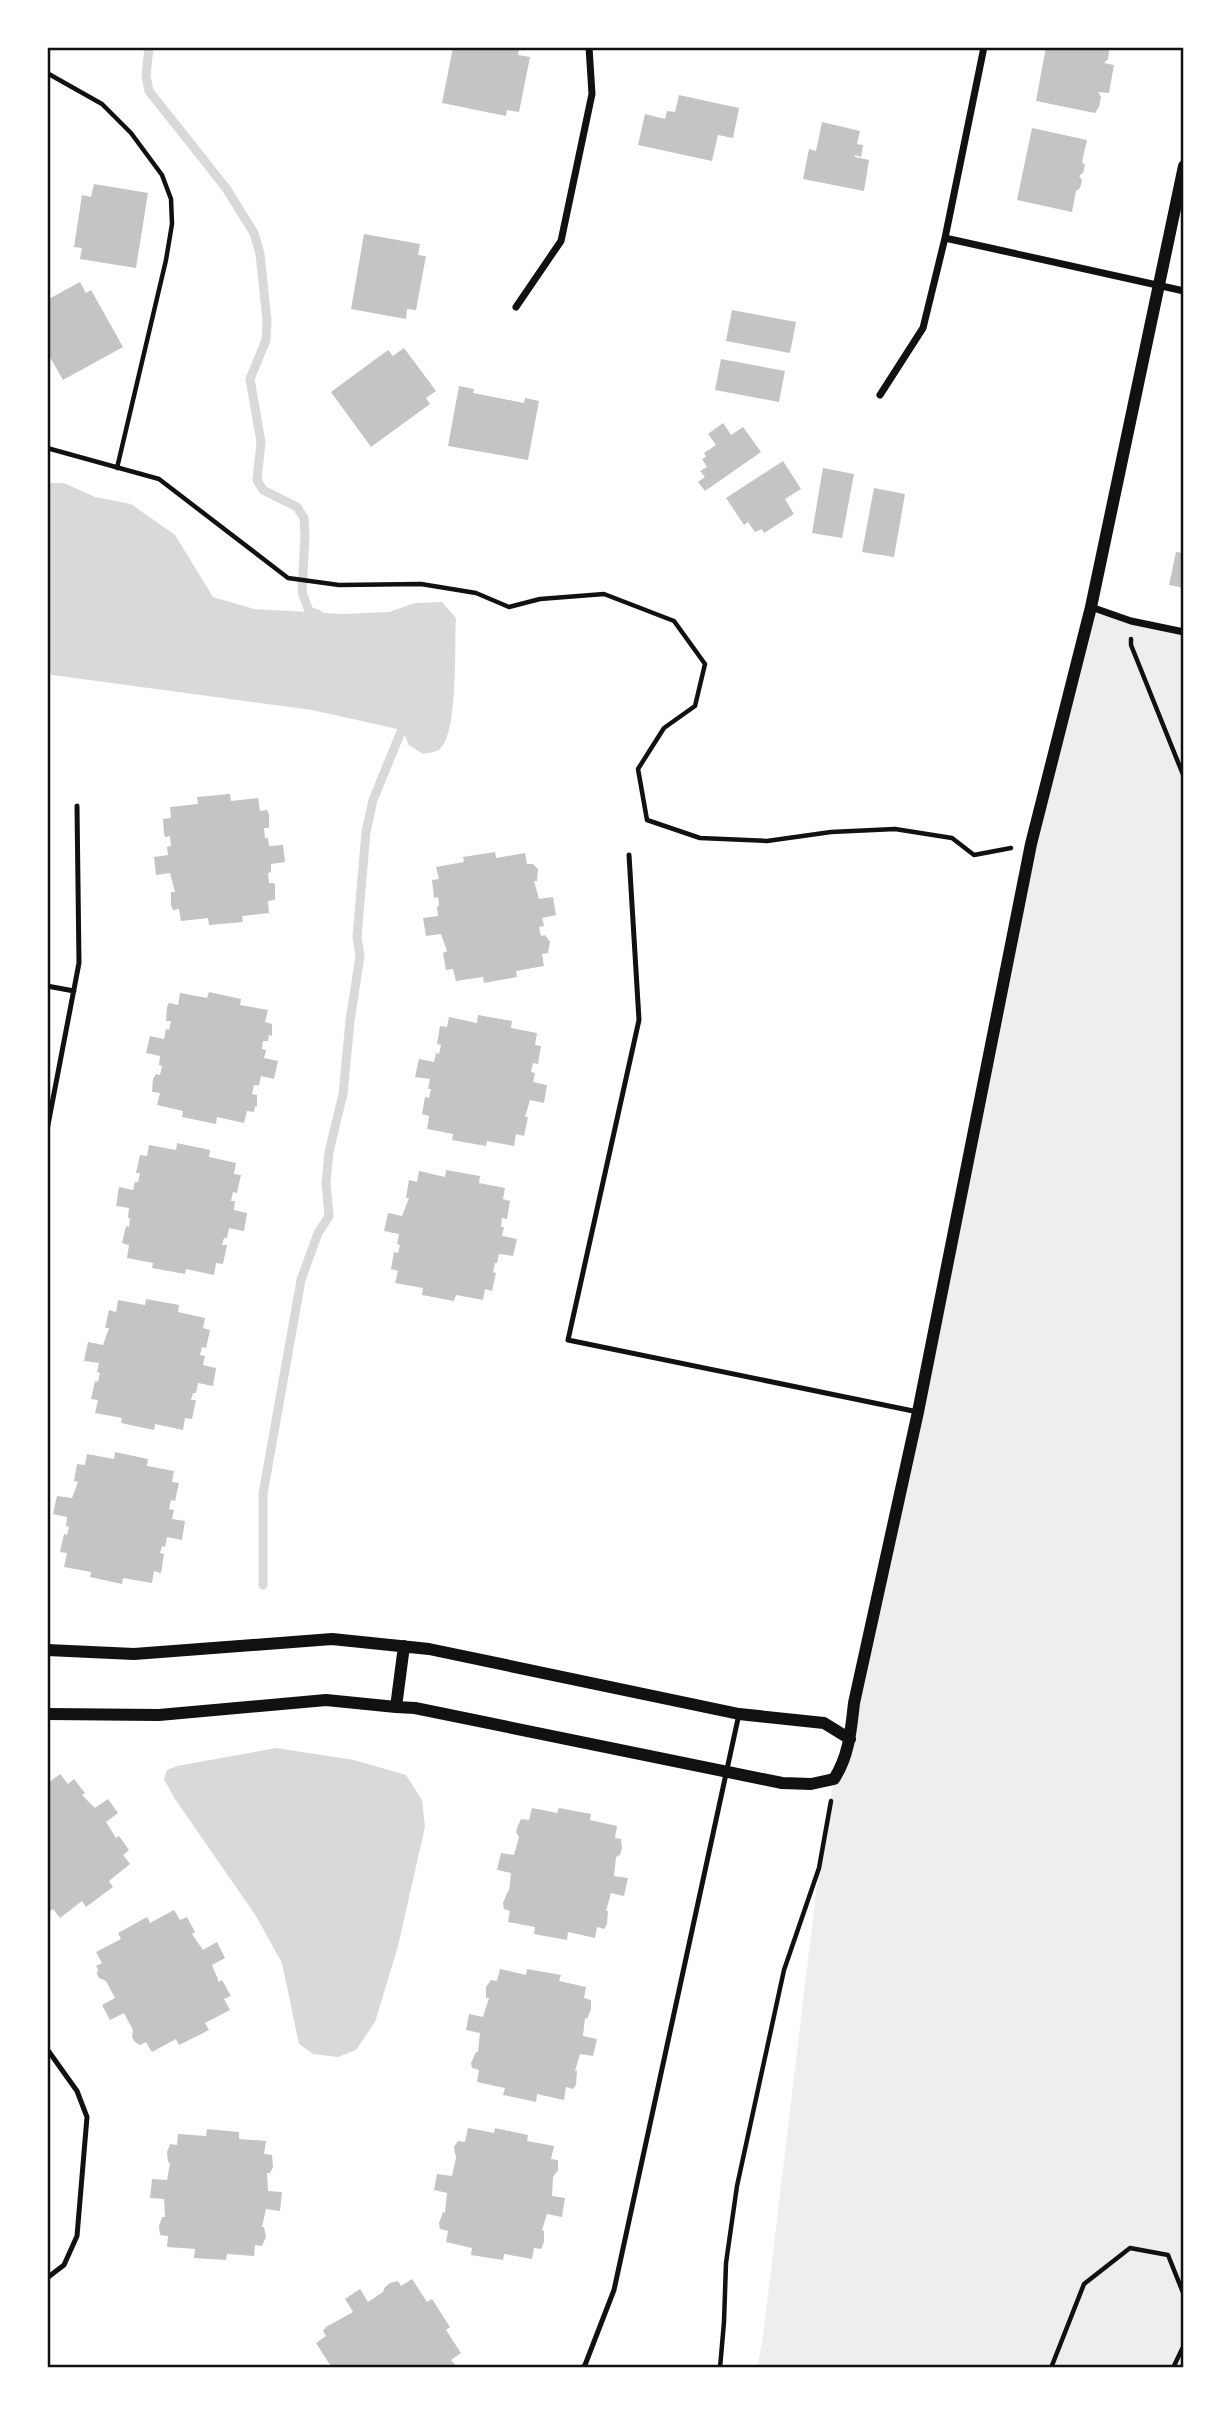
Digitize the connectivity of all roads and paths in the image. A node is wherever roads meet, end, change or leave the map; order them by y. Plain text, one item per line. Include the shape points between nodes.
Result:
1 (589, 47) edge
2 (984, 47) edge
3 (47, 73) edge
4 (1184, 166) edge
5 (945, 238) junction
6 (1158, 286) junction
7 (1184, 291) edge
8 (516, 307) dead end
9 (880, 395) dead end
10 (47, 448) edge
11 (117, 468) junction
12 (1091, 607) junction
13 (1131, 621) junction
14 (1184, 632) edge
15 (1181, 764) edge
16 (1184, 777) edge
17 (77, 806) dead end
18 (1031, 844) junction
19 (629, 855) dead end
20 (47, 986) edge
21 (74, 991) junction
22 (47, 1130) edge
23 (918, 1412) junction
24 (404, 1646) junction
25 (47, 1650) edge
26 (396, 1707) junction
27 (47, 1714) edge
28 (738, 1714) junction
29 (850, 1739) junction
30 (726, 1774) junction
31 (834, 1779) junction
32 (47, 2049) edge
33 (47, 2278) edge
34 (1184, 2295) edge
35 (1184, 2345) edge
36 (582, 2368) edge
37 (720, 2368) edge
38 (1051, 2368) edge
39 (1173, 2368) edge

1 - 8 street via 592,94 561,241
2 - 5 street
3 - 11 path via 102,104 131,133 162,175 171,200 166,260
4 - 6 street
5 - 6 street
5 - 9 street via 923,328
6 - 7 street
6 - 12 street
10 - 11 path
11 - 18 path via 159,479 288,578 339,585 421,584 476,593 509,607 540,599 604,594 674,621 705,664 695,706 664,728 638,769 647,820 700,838 767,841 895,829 952,838 974,855
12 - 13 street
12 - 18 street
13 - 14 street
13 - 15 path via 1131,645
15 - 16 path
17 - 21 lane via 79,963
18 - 23 street
19 - 23 lane via 639,1020 568,1340
20 - 21 lane
21 - 22 lane
23 - 29 street
24 - 25 street via 332,1639 134,1654
24 - 26 street
24 - 28 street
26 - 27 street via 326,1700 159,1715
26 - 30 street
28 - 29 street via 824,1723
28 - 30 lane
29 - 31 street
30 - 31 street via 782,1783
30 - 36 lane via 614,2290
31 - 37 path via 819,1868 784,1970 737,2186 726,2263
32 - 33 lane via 77,2091 87,2117 77,2236 64,2265
34 - 38 path via 1168,2255 1130,2248 1084,2284
35 - 39 path

